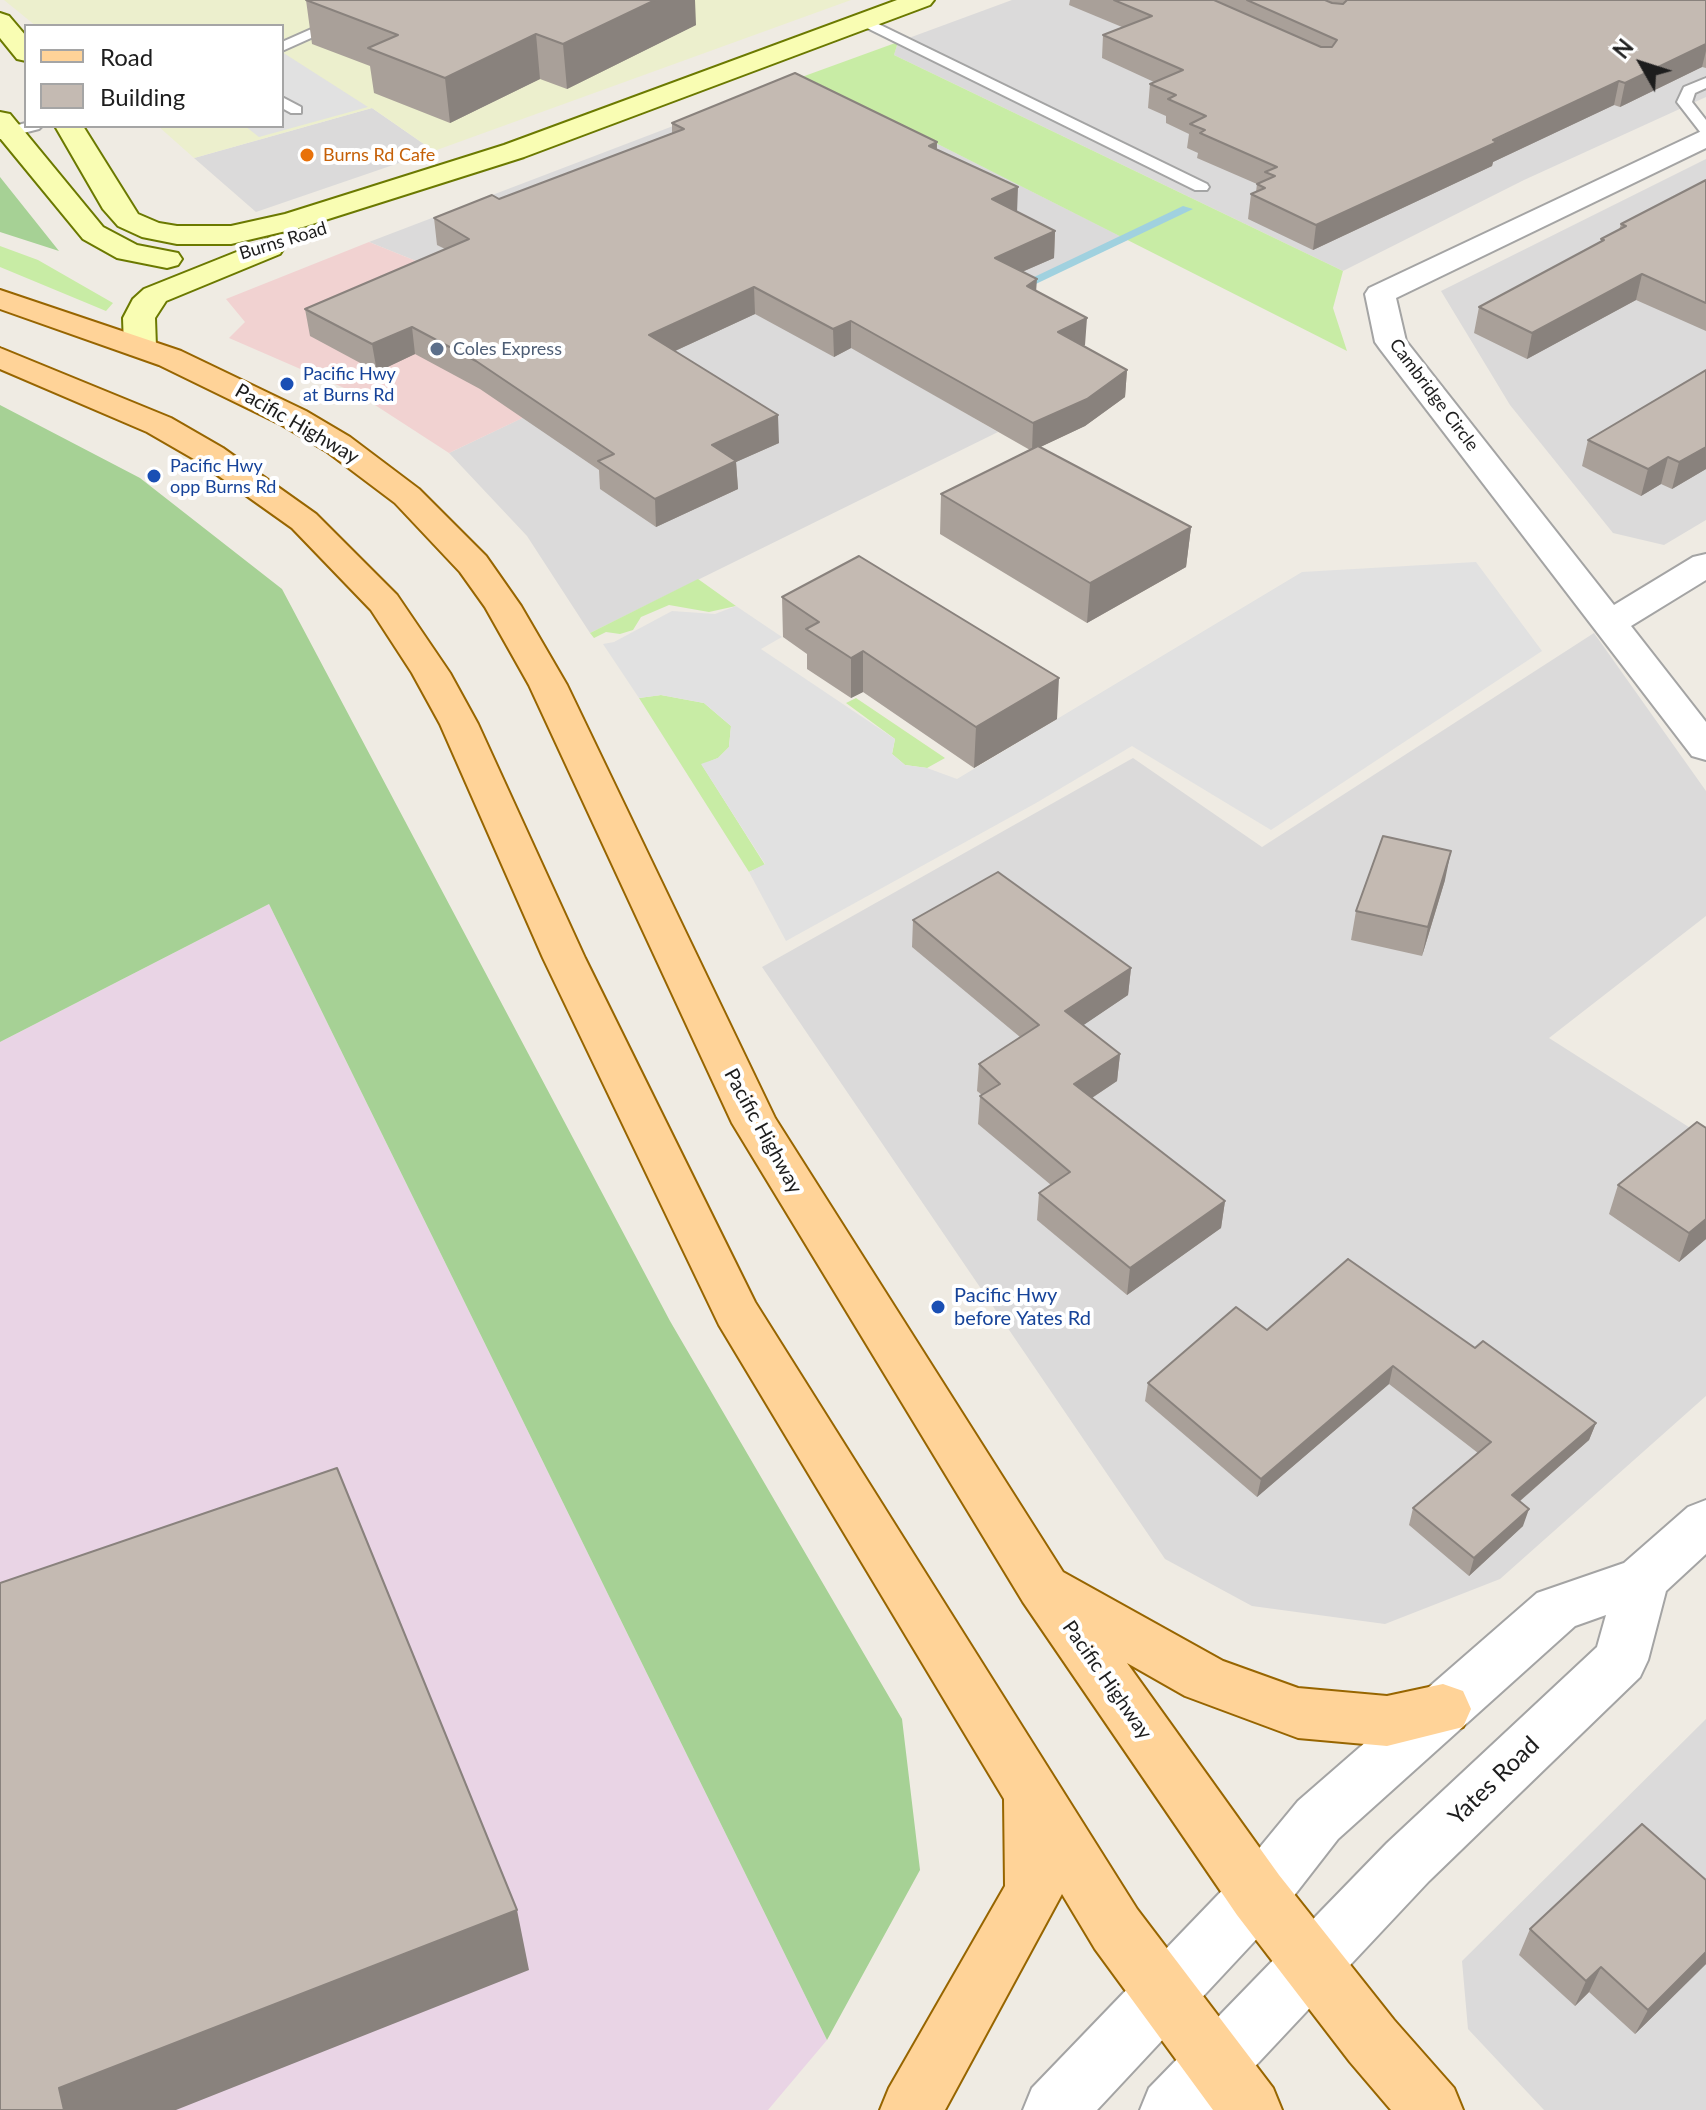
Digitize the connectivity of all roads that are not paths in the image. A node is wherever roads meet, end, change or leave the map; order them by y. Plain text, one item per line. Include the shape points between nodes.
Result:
1 (389, 0) edge
2 (921, 0) edge
3 (0, 21) edge
4 (864, 21) junction
5 (284, 46) edge
6 (24, 51) edge
7 (1706, 82) edge
8 (284, 102) edge
9 (296, 110) dead end
10 (11, 128) edge
11 (70, 128) edge
12 (1706, 130) edge
13 (1706, 137) edge
14 (514, 151) junction
15 (1201, 187) dead end
16 (269, 248) junction
17 (0, 299) edge
18 (140, 347) junction
19 (0, 358) edge
20 (1706, 565) edge
21 (1610, 623) junction
22 (1706, 748) edge
23 (1706, 1522) edge
24 (1642, 1579) junction
25 (1042, 1586) junction
26 (1443, 1709) junction
27 (1033, 1798) junction
28 (1258, 1895) junction
29 (1312, 1964) junction
30 (1164, 1995) junction
31 (1233, 2087) edge
32 (911, 2110) edge
33 (1054, 2110) edge
34 (1171, 2110) edge
35 (1432, 2110) edge

1 - 5 lane
2 - 4 street, Burns Road
3 - 6 street
4 - 14 street, Burns Road
4 - 15 lane
7 - 12 lane via 1689,90 1684,102
8 - 9 lane
10 - 16 street, Burns Road via 80,220 115,247 180,260 220,259
11 - 14 street, Burns Road via 128,220 152,231 191,236 270,227
13 - 21 street, Cambridge Circle via 1380,294 1391,342
14 - 16 street, Burns Road
16 - 18 street via 155,295 139,318
17 - 18 main road, Pacific Highway
18 - 25 main road, Pacific Highway via 253,396 338,444 407,496 503,606 548,685 755,1123
19 - 27 main road via 145,418 211,455 304,521 384,603 459,724 564,958 736,1312
20 - 21 street
21 - 22 street, Cambridge Circle
23 - 24 street
24 - 26 street via 1556,1609
24 - 29 street, Yates Road via 1621,1660 1408,1862
25 - 26 main road via 1204,1679 1298,1713 1387,1721
25 - 28 main road, Pacific Highway
26 - 28 street via 1318,1820
27 - 30 main road
27 - 32 main road via 1034,1891
28 - 29 main road, Pacific Highway
28 - 30 street
29 - 31 street, Yates Road
29 - 35 main road, Pacific Highway
30 - 31 main road
30 - 33 street
31 - 34 street, Yates Road

